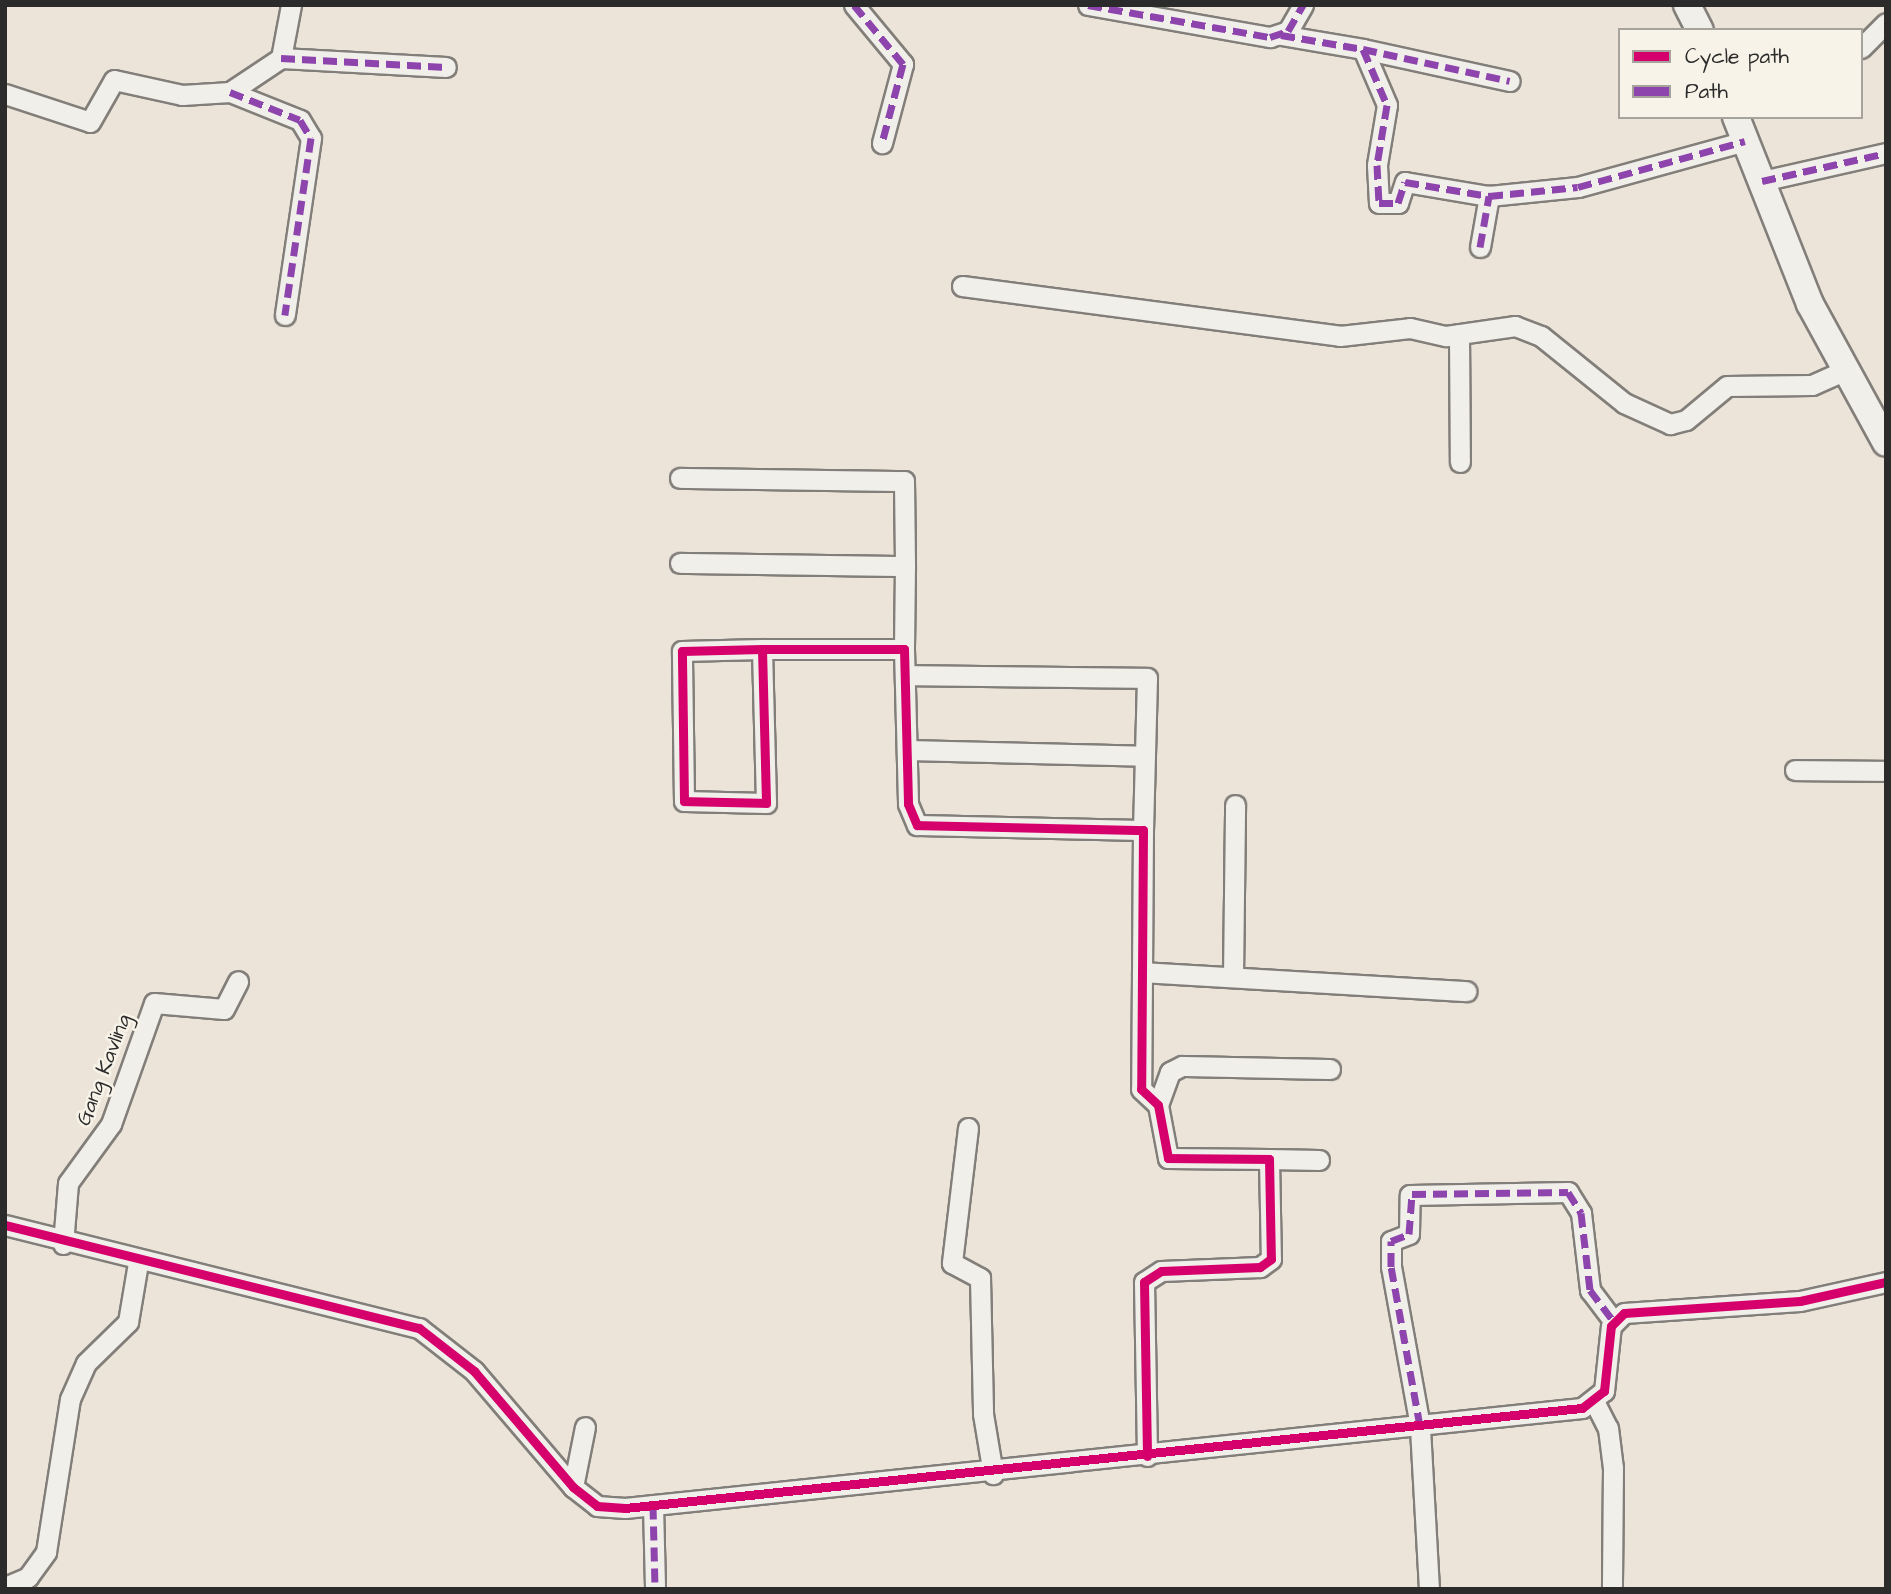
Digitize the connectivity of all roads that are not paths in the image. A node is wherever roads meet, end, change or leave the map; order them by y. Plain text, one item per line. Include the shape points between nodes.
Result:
1 (291, 5) edge
2 (854, 5) edge
3 (1088, 5) edge
4 (1303, 5) edge
5 (1687, 5) edge
6 (1886, 23) edge
7 (1699, 28) edge
8 (1280, 35) junction
9 (1863, 46) edge
10 (1363, 49) junction
11 (281, 58) junction
12 (446, 66) dead end
13 (1510, 81) dead end
14 (230, 92) junction
15 (5, 94) edge
16 (1740, 129) edge
17 (882, 143) dead end
18 (1886, 153) edge
19 (1762, 181) junction
20 (1489, 196) junction
21 (1480, 247) dead end
22 (962, 286) dead end
23 (285, 315) dead end
24 (1459, 334) junction
25 (1844, 370) junction
26 (1886, 443) edge
27 (1460, 462) dead end
28 (680, 478) dead end
29 (680, 563) dead end
30 (905, 566) junction
31 (762, 649) junction
32 (904, 649) junction
33 (905, 675) junction
34 (906, 750) junction
35 (1145, 756) junction
36 (1796, 770) dead end
37 (1886, 771) edge
38 (1235, 805) dead end
39 (1143, 830) junction
40 (1142, 972) junction
41 (1233, 977) junction
42 (239, 981) dead end
43 (1466, 990) dead end
44 (1141, 1066) junction
45 (1182, 1066) junction
46 (1330, 1069) dead end
47 (1158, 1105) junction
48 (968, 1128) dead end
49 (1269, 1159) junction
50 (1319, 1160) dead end
51 (5, 1225) edge
52 (62, 1244) junction
53 (138, 1263) junction
54 (1886, 1282) edge
55 (1613, 1321) junction
56 (1595, 1403) junction
57 (1420, 1426) junction
58 (585, 1427) dead end
59 (1147, 1457) junction
60 (993, 1474) junction
61 (573, 1487) junction
62 (653, 1505) junction
63 (5, 1587) edge
64 (655, 1589) edge
65 (1429, 1589) edge
66 (1612, 1589) edge

1 - 11 street
2 - 17 street via 903,64
3 - 8 street
4 - 8 street
5 - 7 main road
6 - 9 street
8 - 10 street
10 - 13 street
10 - 20 street via 1387,105 1376,200 1398,203 1405,182
11 - 12 street
11 - 14 street
14 - 15 street via 181,95 114,80 90,122
14 - 23 street via 300,120 311,138
16 - 19 main road
16 - 20 street via 1578,187
18 - 19 street
19 - 25 main road via 1791,264
20 - 21 street
22 - 24 street via 1340,336 1397,328
24 - 25 street via 1505,325 1527,328 1624,403 1670,424 1686,420 1727,386 1812,385
24 - 27 street
25 - 26 main road
28 - 30 street via 904,481
29 - 30 street
30 - 32 street
31 - 31 street via 766,803 684,801 682,651
31 - 32 street
32 - 33 street
33 - 34 street
33 - 35 street via 1146,678
34 - 35 street
34 - 39 street via 908,804 917,825
35 - 39 street
36 - 37 street
38 - 41 street
39 - 40 street
40 - 41 street
40 - 44 street
41 - 43 street
42 - 52 street, Gang Kavling via 225,1009 153,1003 111,1124 68,1183
44 - 45 street
44 - 47 street via 1141,1089
45 - 46 street
45 - 47 street via 1170,1072
47 - 49 street via 1168,1158
48 - 60 street via 952,1263 979,1276 983,1414
49 - 50 street
49 - 59 street via 1271,1259 1260,1267 1161,1271 1144,1282
51 - 52 street
52 - 53 street
53 - 61 street via 419,1328 457,1353
53 - 63 street via 128,1322 86,1363 70,1399 46,1552 28,1577
54 - 55 street via 1816,1299 1631,1312
55 - 56 street via 1604,1391
55 - 57 street via 1590,1290 1581,1213 1568,1192 1412,1194 1409,1234 1391,1241 1391,1267
56 - 57 street
56 - 66 street via 1611,1448
57 - 59 street
57 - 65 street
58 - 61 street
59 - 60 street
60 - 62 street
61 - 62 street via 597,1506
62 - 64 street

